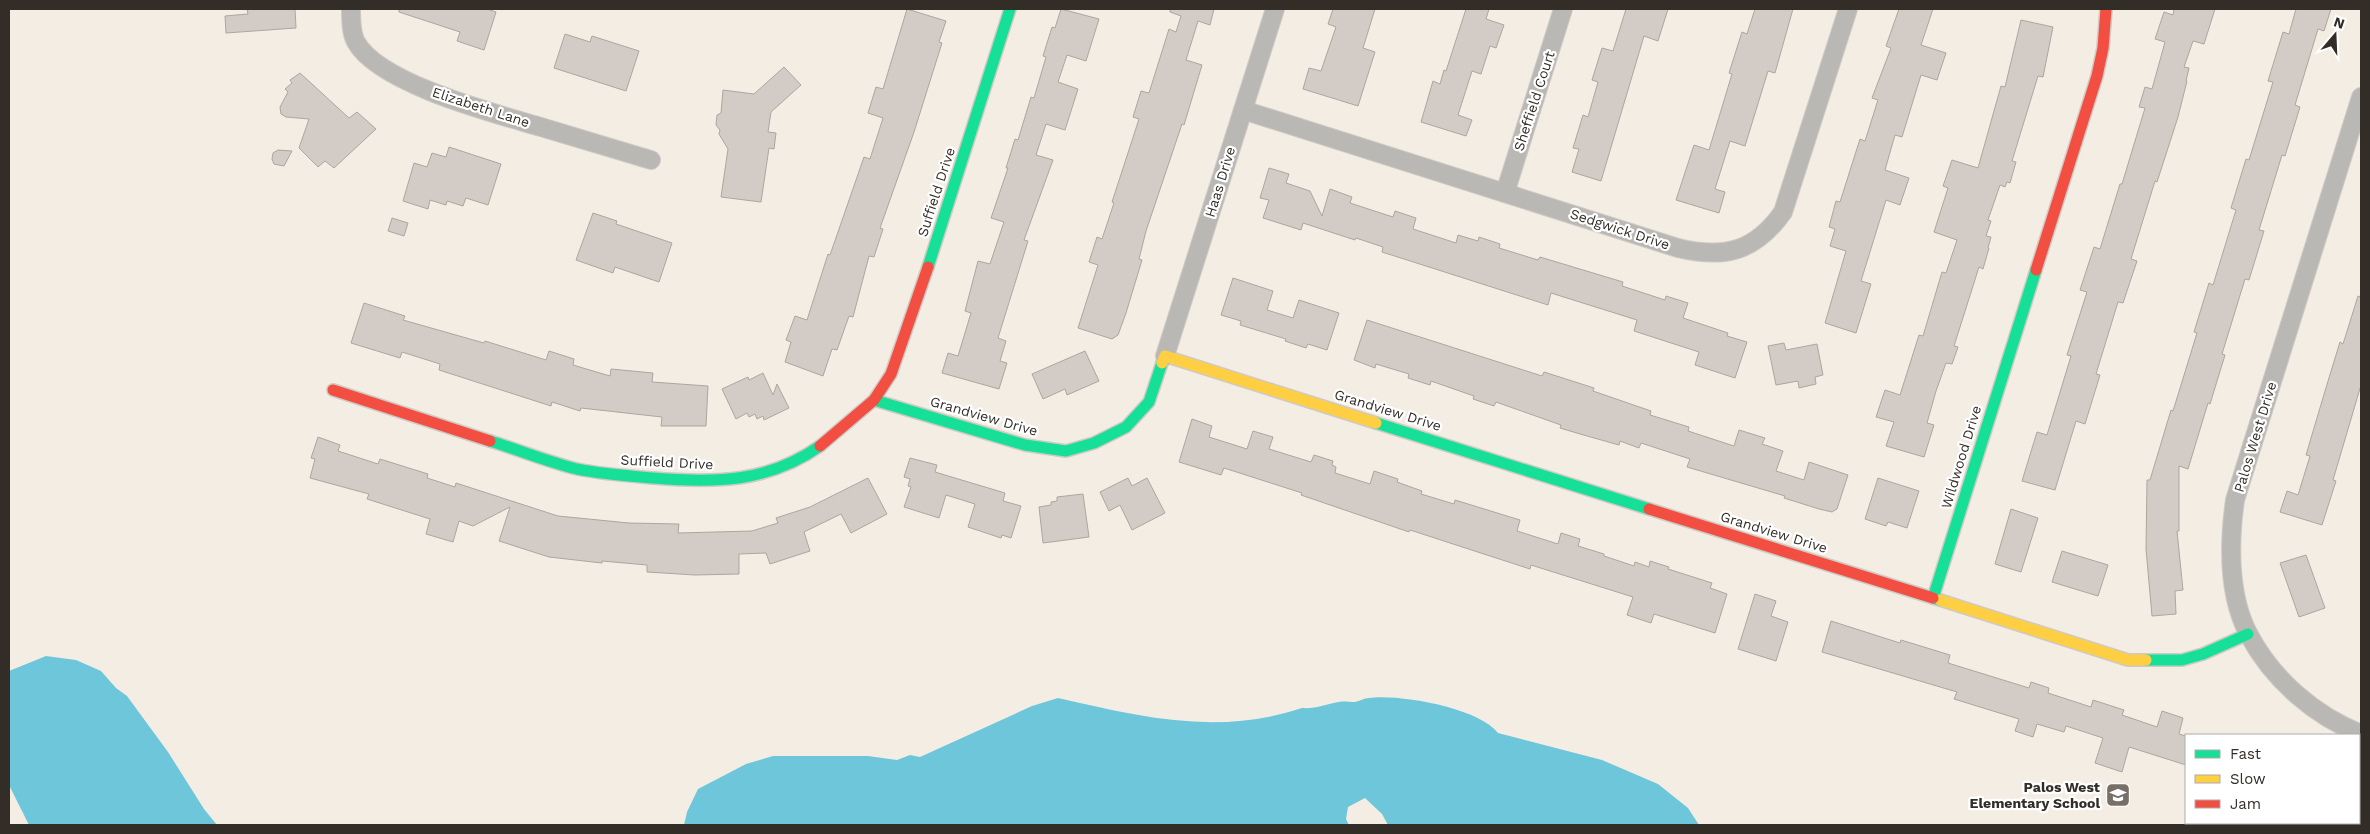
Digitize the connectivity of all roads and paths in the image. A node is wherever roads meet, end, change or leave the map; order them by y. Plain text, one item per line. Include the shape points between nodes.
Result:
1 (351, 9) edge
2 (1010, 9) edge
3 (1275, 9) edge
4 (1563, 9) edge
5 (1848, 9) edge
6 (2106, 9) edge
7 (2361, 97) edge
8 (1243, 110) junction
9 (651, 160) dead end
10 (1505, 193) junction
11 (1165, 356) junction
12 (332, 390) dead end
13 (874, 400) junction
14 (1933, 598) junction
15 (2248, 634) junction
16 (2361, 734) edge

1 - 9 street, Elizabeth Lane via 356,42 372,59 396,75 443,98
2 - 13 street, Suffield Drive via 904,340 891,374
3 - 8 street, Haas Drive
4 - 10 street, Sheffield Court
5 - 10 street, Sedgwick Drive via 1783,212 1764,234 1736,251 1716,254 1678,248
6 - 14 street, Wildwood Drive via 2097,76
7 - 15 street, Palos West Drive via 2235,500 2231,556 2238,604
8 - 10 street, Sedgwick Drive
8 - 11 street, Haas Drive
11 - 13 street, Grandview Drive via 1149,402 1126,427 1094,443 1066,451 1025,445
11 - 14 street, Grandview Drive
12 - 13 street, Suffield Drive via 577,469 705,482 758,475 801,459 836,435
14 - 15 street via 2128,660 2182,660
15 - 16 street, Palos West Drive via 2286,684 2340,726

